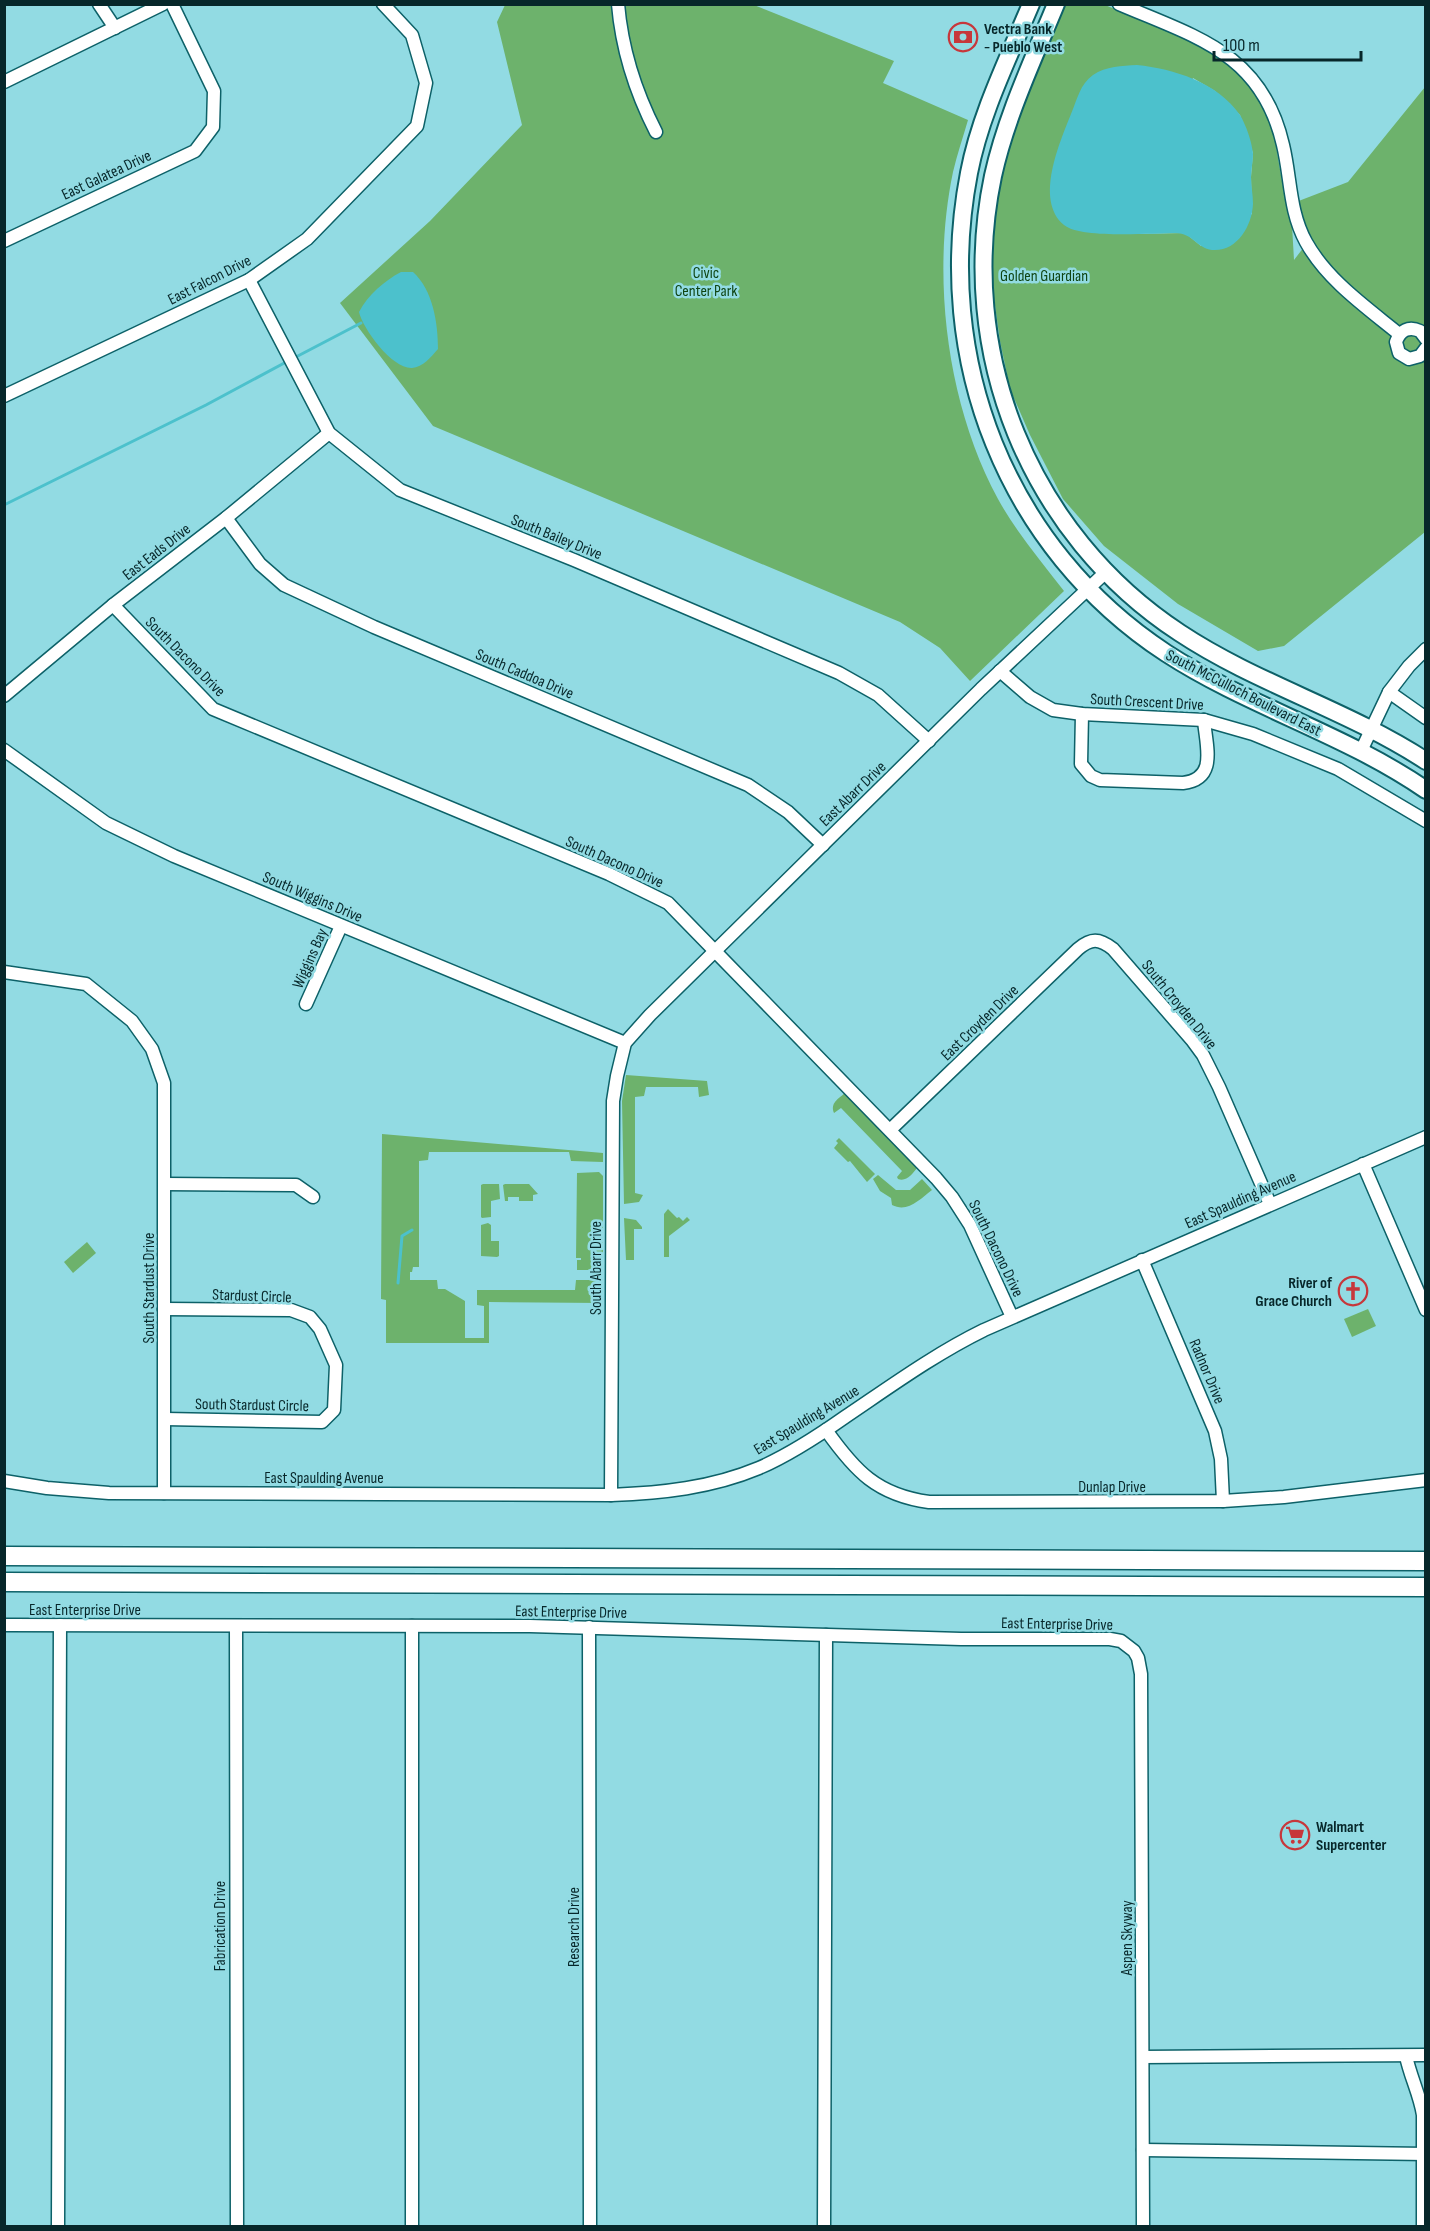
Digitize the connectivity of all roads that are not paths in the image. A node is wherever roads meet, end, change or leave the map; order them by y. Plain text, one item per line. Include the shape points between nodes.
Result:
1 (99, 4) edge
2 (163, 4) edge
3 (172, 4) edge
4 (383, 4) edge
5 (618, 4) edge
6 (1031, 4) edge
7 (1056, 4) edge
8 (1119, 4) edge
9 (115, 28) junction
10 (4, 82) edge
11 (656, 132) dead end
12 (4, 241) edge
13 (249, 280) junction
14 (1399, 334) junction
15 (1425, 339) edge
16 (1425, 348) edge
17 (4, 396) edge
18 (329, 433) junction
19 (226, 518) junction
20 (1107, 572) junction
21 (1089, 588) junction
22 (113, 605) junction
23 (1425, 649) edge
24 (1000, 670) junction
25 (1389, 692) junction
26 (4, 696) edge
27 (1082, 714) junction
28 (1425, 718) edge
29 (1204, 720) junction
30 (1371, 729) junction
31 (929, 741) junction
32 (4, 750) edge
33 (1361, 751) junction
34 (1425, 761) edge
35 (1425, 790) edge
36 (1425, 821) edge
37 (823, 845) junction
38 (341, 926) junction
39 (1092, 939) joint
40 (715, 951) junction
41 (4, 972) edge
42 (306, 1004) dead end
43 (626, 1043) junction
44 (890, 1130) junction
45 (1425, 1137) edge
46 (1363, 1164) junction
47 (165, 1184) junction
48 (313, 1197) dead end
49 (1270, 1203) junction
50 (1142, 1260) junction
51 (164, 1309) junction
52 (1425, 1310) edge
53 (1012, 1317) junction
54 (333, 1410) joint
55 (165, 1419) junction
56 (826, 1430) junction
57 (1425, 1480) edge
58 (4, 1481) edge
59 (164, 1493) junction
60 (611, 1495) junction
61 (1223, 1501) junction
62 (4, 1556) edge
63 (1425, 1561) edge
64 (4, 1582) edge
65 (1425, 1587) edge
66 (4, 1625) edge
67 (60, 1625) junction
68 (236, 1626) junction
69 (412, 1626) junction
70 (590, 1627) junction
71 (826, 1635) junction
72 (1134, 1651) joint
73 (1425, 2055) edge
74 (1406, 2056) junction
75 (1143, 2057) junction
76 (1143, 2150) junction
77 (1424, 2154) edge
78 (58, 2226) edge
79 (237, 2226) edge
80 (412, 2226) edge
81 (590, 2226) edge
82 (824, 2226) edge
83 (1143, 2226) edge
84 (1423, 2226) edge

1 - 9 street
2 - 9 street
3 - 12 street, East Galatea Drive via 214,91 213,127 195,151
4 - 13 street, East Falcon Drive via 412,35 426,83 417,126 307,239
5 - 11 street via 631,75
6 - 21 main road, South McCulloch Boulevard East via 988,108 969,172 960,244 962,314 974,385 998,453 1047,540
7 - 20 main road, South McCulloch Boulevard East via 1014,107 997,161 986,227 985,302 997,380 1019,443 1067,526
8 - 14 street via 1206,41 1232,58 1253,80 1277,126 1293,209 1307,243 1333,278
9 - 10 street
13 - 17 street, East Falcon Drive
13 - 18 street, South Bailey Drive
14 - 15 street via 1412,328
14 - 16 street via 1396,345 1404,357 1416,358
18 - 19 street, East Eads Drive
18 - 31 street, South Bailey Drive via 400,490 860,683
19 - 22 street, East Eads Drive
19 - 37 street, South Caddoa Drive via 260,564 284,585 748,785 788,812
20 - 21 street, East Abarr Drive
20 - 30 main road, South McCulloch Boulevard East via 1150,612 1187,637
21 - 24 street, East Abarr Drive
21 - 33 main road, South McCulloch Boulevard East via 1135,631 1174,658
22 - 26 street, East Eads Drive
22 - 40 street, South Dacono Drive via 213,709 609,874 668,903
23 - 25 street
24 - 27 street, South Crescent Drive via 1046,707
24 - 31 street, East Abarr Drive
25 - 28 street
25 - 30 street
27 - 29 street, South Crescent Drive
27 - 29 street via 1081,764 1086,773 1100,780 1196,781 1206,767
29 - 36 street, South Crescent Drive via 1253,734 1338,769
30 - 33 street
30 - 34 main road, South McCulloch Boulevard East
31 - 37 street, East Abarr Drive
32 - 38 street, South Wiggins Drive via 105,823
33 - 35 main road, South McCulloch Boulevard East
37 - 40 street, East Abarr Drive
38 - 42 street, Wiggins Bay
38 - 43 street, South Wiggins Drive
39 - 44 street, East Croyden Drive
39 - 49 street, South Croyden Drive via 1113,948 1198,1048 1220,1087
40 - 43 street, East Abarr Drive
40 - 44 street, South Dacono Drive
41 - 47 street, South Stardust Drive via 86,984 132,1021 152,1049 164,1083
43 - 60 street, South Abarr Drive via 613,1111
44 - 53 street, South Dacono Drive via 961,1210
45 - 46 street, East Spaulding Avenue
46 - 49 street, East Spaulding Avenue
46 - 52 street
47 - 48 street via 297,1185
47 - 51 street, South Stardust Drive
49 - 50 street, East Spaulding Avenue
50 - 53 street, East Spaulding Avenue
50 - 61 street, Radnor Drive via 1215,1431
51 - 54 street, Stardust Circle via 291,1310 310,1317 320,1329 336,1365
51 - 55 street, South Stardust Drive
53 - 56 street, East Spaulding Avenue via 943,1351
54 - 55 street, South Stardust Circle via 322,1422
55 - 59 street, South Stardust Drive
56 - 60 street, East Spaulding Avenue via 776,1460 726,1480 675,1491
56 - 61 street, Dunlap Drive via 842,1453 874,1484 908,1499
57 - 61 street, Dunlap Drive
58 - 59 street, East Spaulding Avenue via 77,1492
59 - 60 street, East Spaulding Avenue
62 - 63 highway
64 - 65 highway
66 - 67 street, East Enterprise Drive
67 - 68 street, East Enterprise Drive
67 - 78 street
68 - 69 street, East Enterprise Drive
68 - 79 street, Fabrication Drive
69 - 70 street, East Enterprise Drive
69 - 80 street
70 - 71 street, East Enterprise Drive
70 - 81 street, Research Drive
71 - 72 street, East Enterprise Drive via 1110,1639 1121,1641
71 - 82 street
72 - 75 street, Aspen Skyway via 1142,1688
73 - 74 street
74 - 75 street
74 - 77 street via 1423,2115
75 - 76 street, Aspen Skyway
76 - 77 street
76 - 83 street, Aspen Skyway
77 - 84 street

